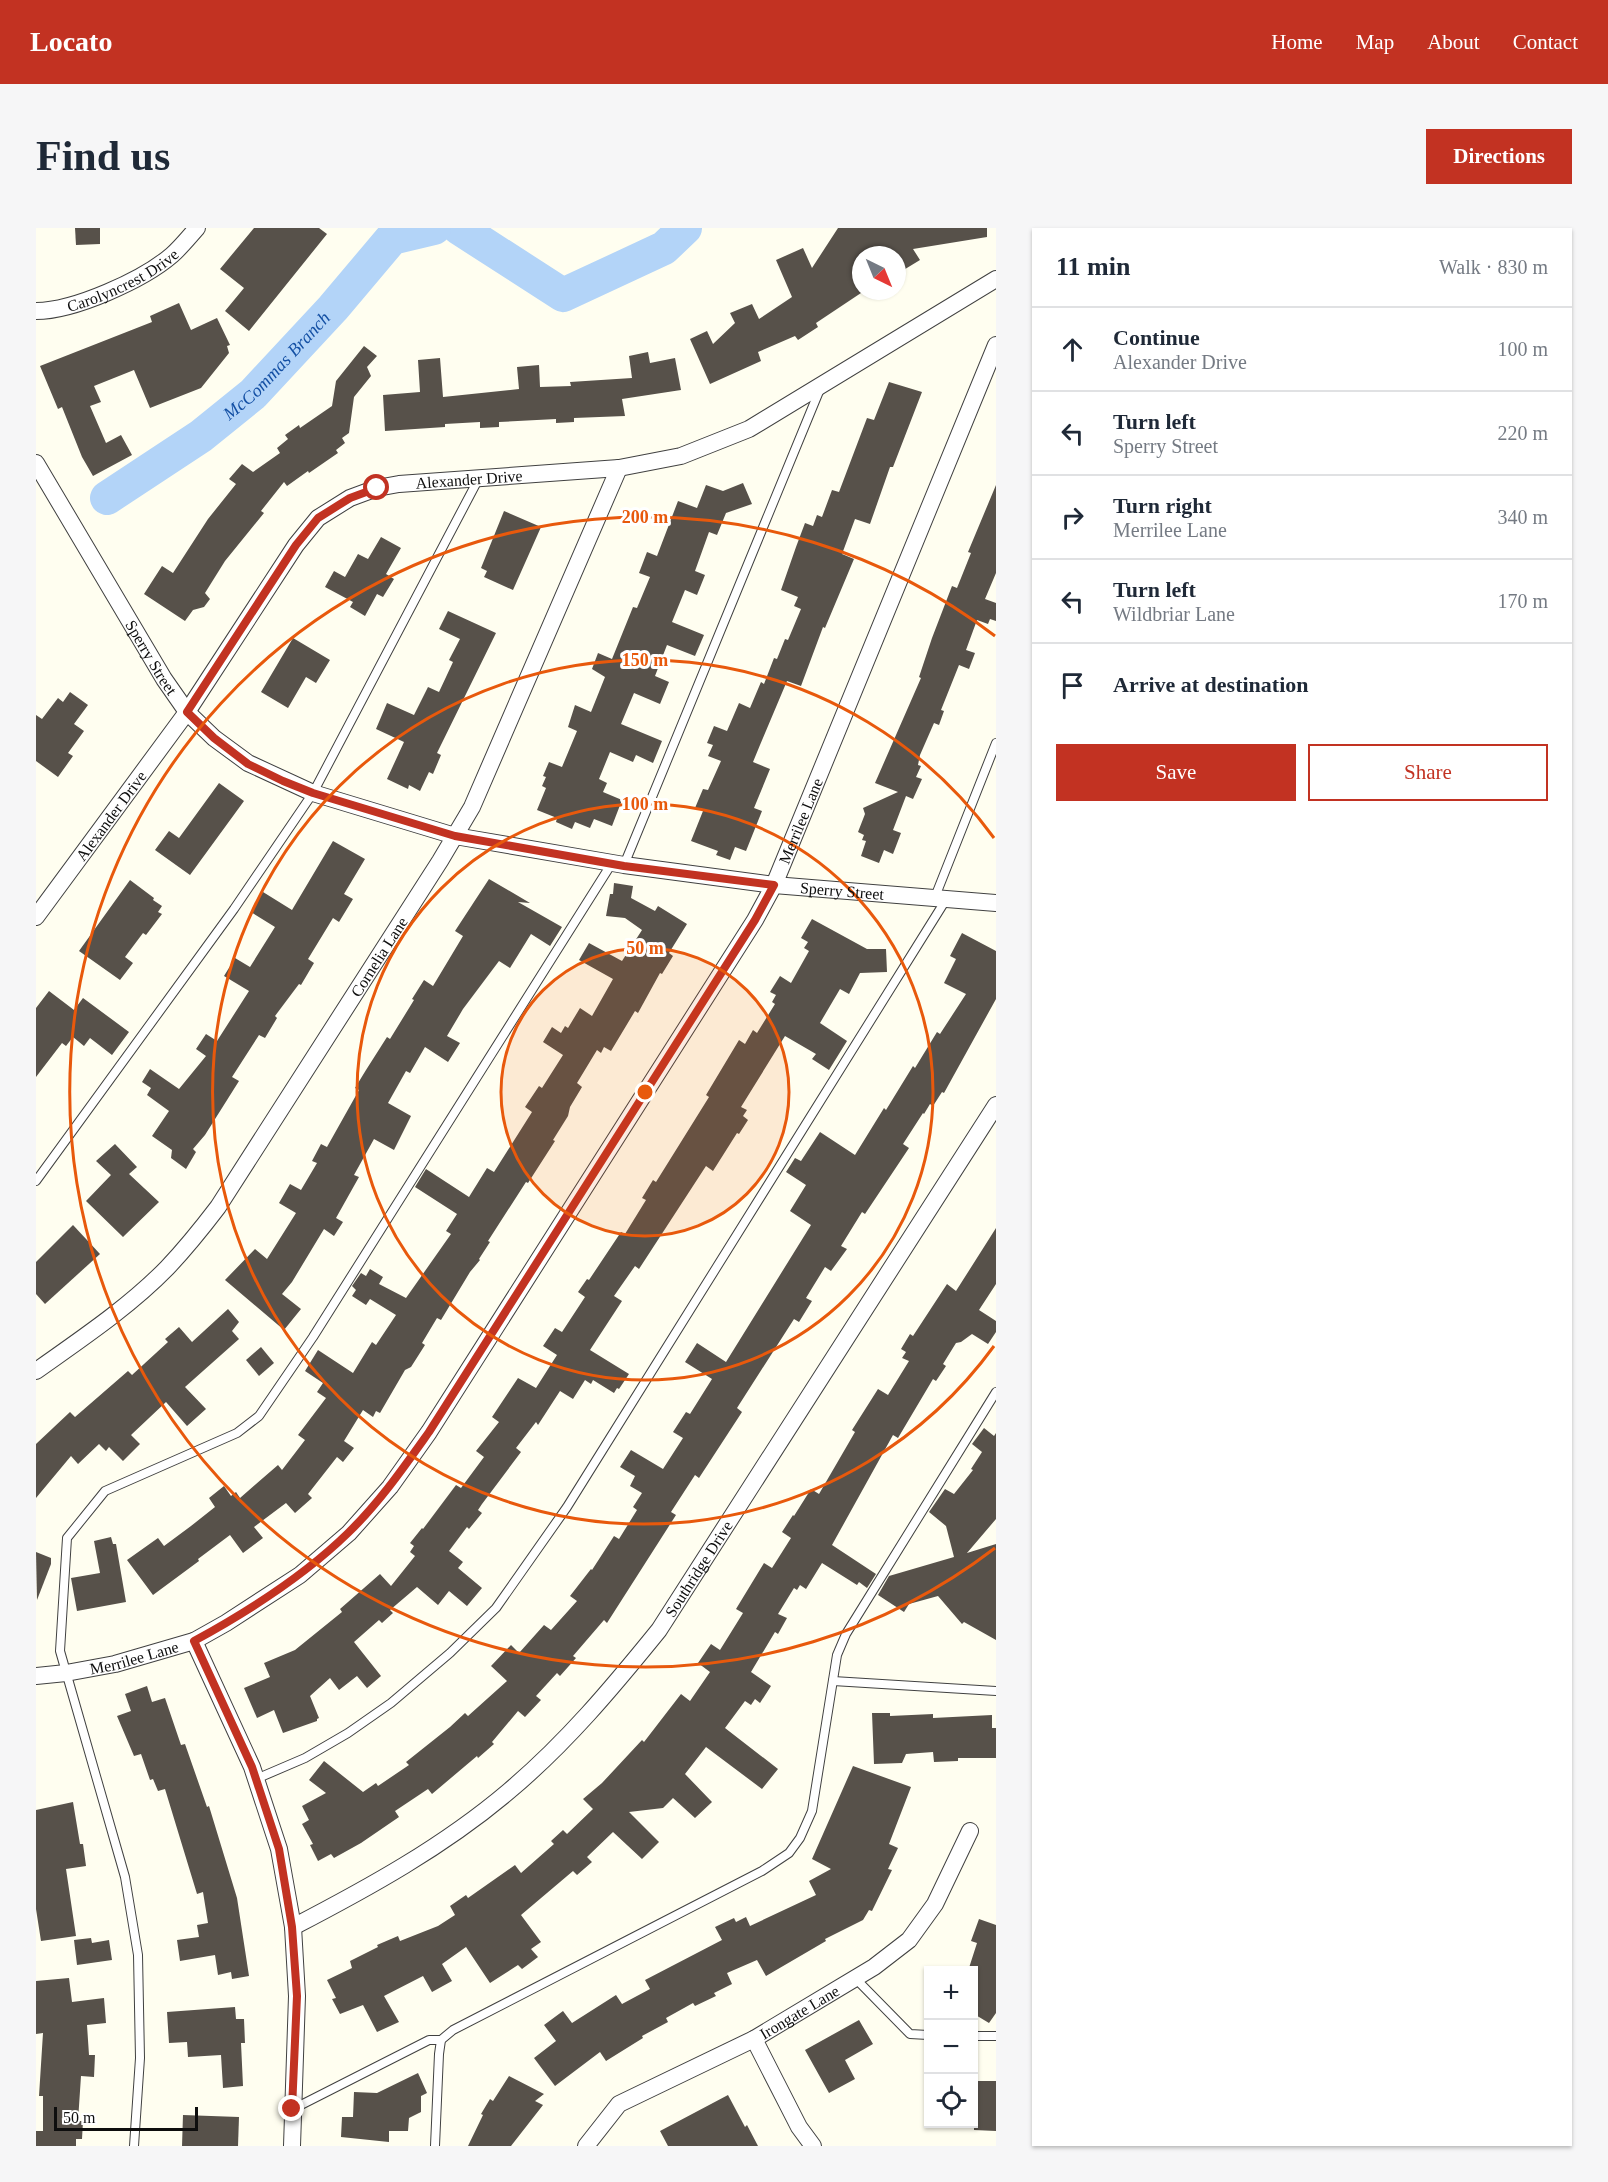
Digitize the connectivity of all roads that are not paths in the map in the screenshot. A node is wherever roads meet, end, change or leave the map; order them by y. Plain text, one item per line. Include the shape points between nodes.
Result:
1 (197, 228) edge
2 (996, 279) edge
3 (36, 311) edge
4 (996, 345) edge
5 (822, 383) junction
6 (36, 463) edge
7 (619, 468) junction
8 (479, 478) junction
9 (187, 712) junction
10 (996, 743) edge
11 (313, 793) junction
12 (455, 836) junction
13 (618, 864) junction
14 (774, 885) junction
15 (941, 897) junction
16 (996, 903) edge
17 (36, 917) edge
18 (996, 1105) edge
19 (36, 1181) edge
20 (36, 1371) edge
21 (996, 1392) edge
22 (194, 1641) junction
23 (66, 1673) junction
24 (36, 1676) edge
25 (833, 1681) junction
26 (996, 1690) edge
27 (256, 1779) junction
28 (970, 1830) dead end
29 (292, 1927) junction
30 (855, 1978) junction
31 (924, 2035) edge
32 (978, 2036) edge
33 (996, 2036) edge
34 (754, 2039) junction
35 (441, 2040) junction
36 (292, 2109) junction
37 (134, 2146) edge
38 (292, 2146) edge
39 (435, 2146) edge
40 (586, 2146) edge
41 (813, 2146) edge

1 - 3 street, Carolyncrest Drive via 172,255 144,275 102,294
2 - 5 street, Alexander Drive
4 - 14 street, Merrilee Lane
5 - 7 street, Alexander Drive via 749,429 681,456
5 - 13 lane
6 - 9 street, Sperry Street
7 - 8 street, Alexander Drive
7 - 12 street, Cornelia Lane via 472,807
8 - 9 street, Alexander Drive via 377,488 350,498 318,518 296,545
8 - 11 lane
9 - 11 street, Sperry Street via 248,764
9 - 17 street, Alexander Drive
10 - 15 lane
11 - 12 street, Sperry Street
11 - 19 lane via 234,909
12 - 13 street, Sperry Street
12 - 20 street, Cornelia Lane via 218,1207 166,1269 132,1300
13 - 14 street, Sperry Street
13 - 23 lane via 259,1416 237,1433 105,1491 67,1538 60,1652
14 - 15 street, Sperry Street
14 - 22 street, Merrilee Lane via 448,1402 390,1487 349,1533 300,1575
15 - 16 street, Sperry Street
15 - 27 lane via 567,1507 496,1608 450,1653 374,1715 305,1758
18 - 29 street, Southridge Drive via 658,1630 601,1702 509,1791 438,1845
21 - 25 lane via 846,1635 837,1655
22 - 23 street, Merrilee Lane via 115,1664
22 - 27 street
23 - 24 street, Merrilee Lane
23 - 37 lane via 125,1877 138,1955 140,2058
25 - 26 lane
25 - 35 lane via 812,1811 789,1853 762,1871 453,2030
27 - 29 street via 279,1849
28 - 30 street, Irongate Lane via 935,1904 909,1940
29 - 36 street via 297,1996
30 - 31 lane via 910,2034
30 - 34 street, Irongate Lane
32 - 33 lane
34 - 40 street, Irongate Lane via 619,2104
34 - 41 street via 799,2127
35 - 36 lane via 429,2040
35 - 39 lane
36 - 38 street

